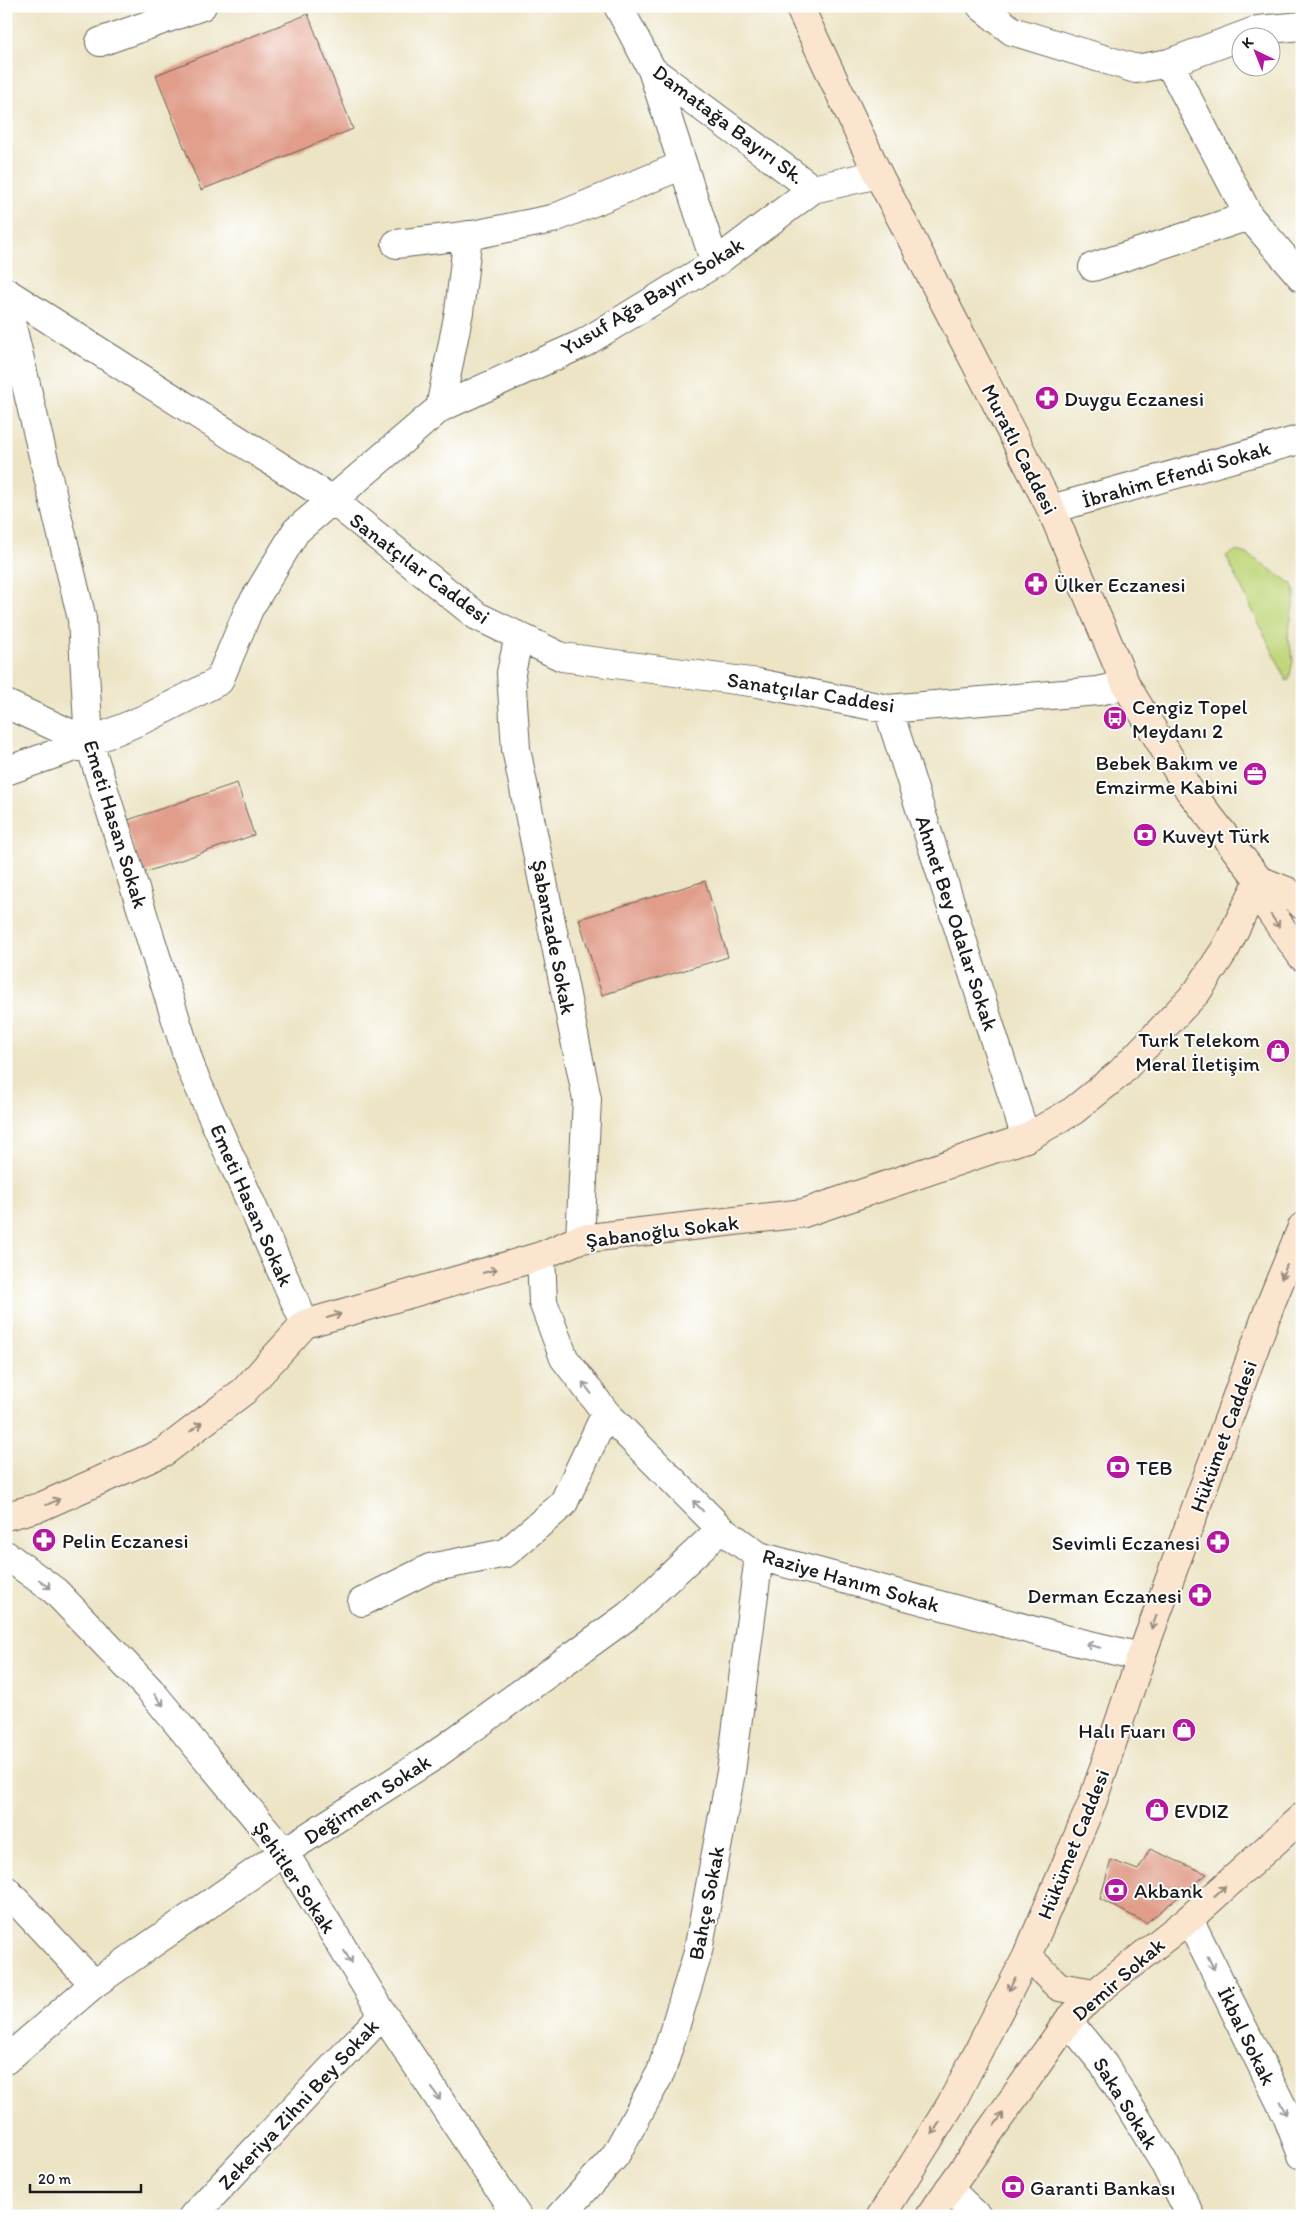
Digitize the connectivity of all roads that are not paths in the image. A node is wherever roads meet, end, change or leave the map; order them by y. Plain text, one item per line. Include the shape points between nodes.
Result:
1 (202, 6) edge
2 (618, 6) edge
3 (799, 6) edge
4 (980, 6) edge
5 (1302, 26) edge
6 (100, 42) dead end
7 (1169, 63) junction
8 (652, 70) junction
9 (682, 165) junction
10 (878, 174) junction
11 (813, 189) junction
12 (1250, 216) junction
13 (468, 235) junction
14 (396, 244) dead end
15 (715, 263) junction
16 (1093, 267) dead end
17 (1302, 278) edge
18 (6, 292) edge
19 (6, 301) edge
20 (440, 408) junction
21 (1302, 439) edge
22 (331, 499) junction
23 (1051, 509) junction
24 (519, 636) junction
25 (1126, 685) junction
26 (6, 704) edge
27 (888, 709) junction
28 (89, 742) junction
29 (6, 771) edge
30 (1258, 880) junction
31 (1302, 905) edge
32 (1302, 957) edge
33 (1026, 1138) junction
34 (1302, 1227) edge
35 (580, 1239) junction
36 (541, 1256) junction
37 (305, 1324) junction
38 (606, 1413) junction
39 (6, 1516) edge
40 (720, 1529) junction
41 (6, 1555) edge
42 (759, 1556) junction
43 (362, 1602) dead end
44 (1141, 1657) junction
45 (1302, 1817) edge
46 (284, 1852) junction
47 (6, 1890) edge
48 (1189, 1919) junction
49 (1026, 1956) junction
50 (94, 1984) junction
51 (1095, 1993) junction
52 (383, 2014) junction
53 (1068, 2021) junction
54 (6, 2060) edge
55 (1302, 2155) edge
56 (949, 2189) junction
57 (193, 2216) edge
58 (517, 2216) edge
59 (561, 2216) edge
60 (881, 2216) edge
61 (930, 2216) edge
62 (977, 2216) edge
63 (1191, 2216) edge

1 - 6 street
2 - 8 street, Damatağa Bayırı Sk.
3 - 10 main road, Muratlı Caddesi
4 - 7 street via 1012,31 1136,69
5 - 7 street via 1258,30
7 - 12 street
8 - 9 street
8 - 11 street, Damatağa Bayırı Sk.
9 - 13 street via 552,219
9 - 15 street
10 - 11 street, Yusuf Ağa Bayırı Sokak
10 - 23 main road, Muratlı Caddesi
11 - 15 street, Yusuf Ağa Bayırı Sokak
12 - 16 street
12 - 17 street
13 - 14 street
13 - 20 street
15 - 20 street, Yusuf Ağa Bayırı Sokak via 584,343
18 - 22 street, Sanatçılar Caddesi
19 - 28 street, Emeti Hasan Sokak via 82,619
20 - 22 street, Yusuf Ağa Bayırı Sokak
21 - 23 street, İbrahim Efendi Sokak
22 - 24 street, Sanatçılar Caddesi via 476,616
22 - 28 street, Yusuf Ağa Bayırı Sokak via 296,531 249,609 219,681 149,717
23 - 25 main road, Muratlı Caddesi
24 - 27 street, Sanatçılar Caddesi via 562,657 758,683
24 - 35 street, Şabanzade Sokak via 511,673 516,749 587,1099
25 - 27 street, Sanatçılar Caddesi via 1098,691
25 - 30 main road, Muratlı Caddesi via 1189,790
26 - 28 street
27 - 33 street, Ahmet Bey Odalar Sokak
28 - 29 street, Yusuf Ağa Bayırı Sokak
28 - 37 street, Emeti Hasan Sokak via 192,1071
30 - 31 main road via 1275,884
30 -> 32 main road, Muratlı Caddesi via 1267,908
30 - 33 main road, Şabanoğlu Sokak via 1226,948 1197,992 1120,1073 1074,1111
33 - 35 main road, Şabanoğlu Sokak via 804,1214
34 -> 44 main road, Hükümet Caddesi
35 - 36 main road, Şabanoğlu Sokak
37 -> 36 main road, Şabanoğlu Sokak
38 -> 36 street, Raziye Hanım Sokak via 564,1358 543,1302
39 -> 37 main road via 40,1507 164,1452 244,1391
40 -> 38 street, Raziye Hanım Sokak
38 - 43 street via 563,1504 506,1553 430,1568
40 - 42 street, Raziye Hanım Sokak
40 - 46 street, Değirmen Sokak via 628,1615 432,1758
41 -> 46 street, Şehitler Sokak via 55,1591 150,1690
44 -> 42 street, Raziye Hanım Sokak
42 - 59 street, Bahçe Sokak via 731,1772 697,1956 661,2072 615,2156
44 - 49 main road, Hükümet Caddesi via 1092,1803
48 -> 45 main road, Demir Sokak
46 - 50 street, Değirmen Sokak
46 -> 52 street, Şehitler Sokak
47 - 50 street
48 - 51 main road, Demir Sokak
48 -> 55 street, İkbal Sokak via 1287,2116
49 - 51 main road via 1058,1987
49 -> 60 main road, Hükümet Caddesi via 951,2104
50 - 54 street, Değirmen Sokak
51 - 53 main road, Demir Sokak
52 - 57 street, Zekeriya Zihni Bey Sokak
52 -> 58 street, Şehitler Sokak
56 -> 53 main road, Demir Sokak
53 - 63 street, Saka Sokak via 1104,2066 1163,2162
56 - 61 main road, Demir Sokak
56 - 62 street

